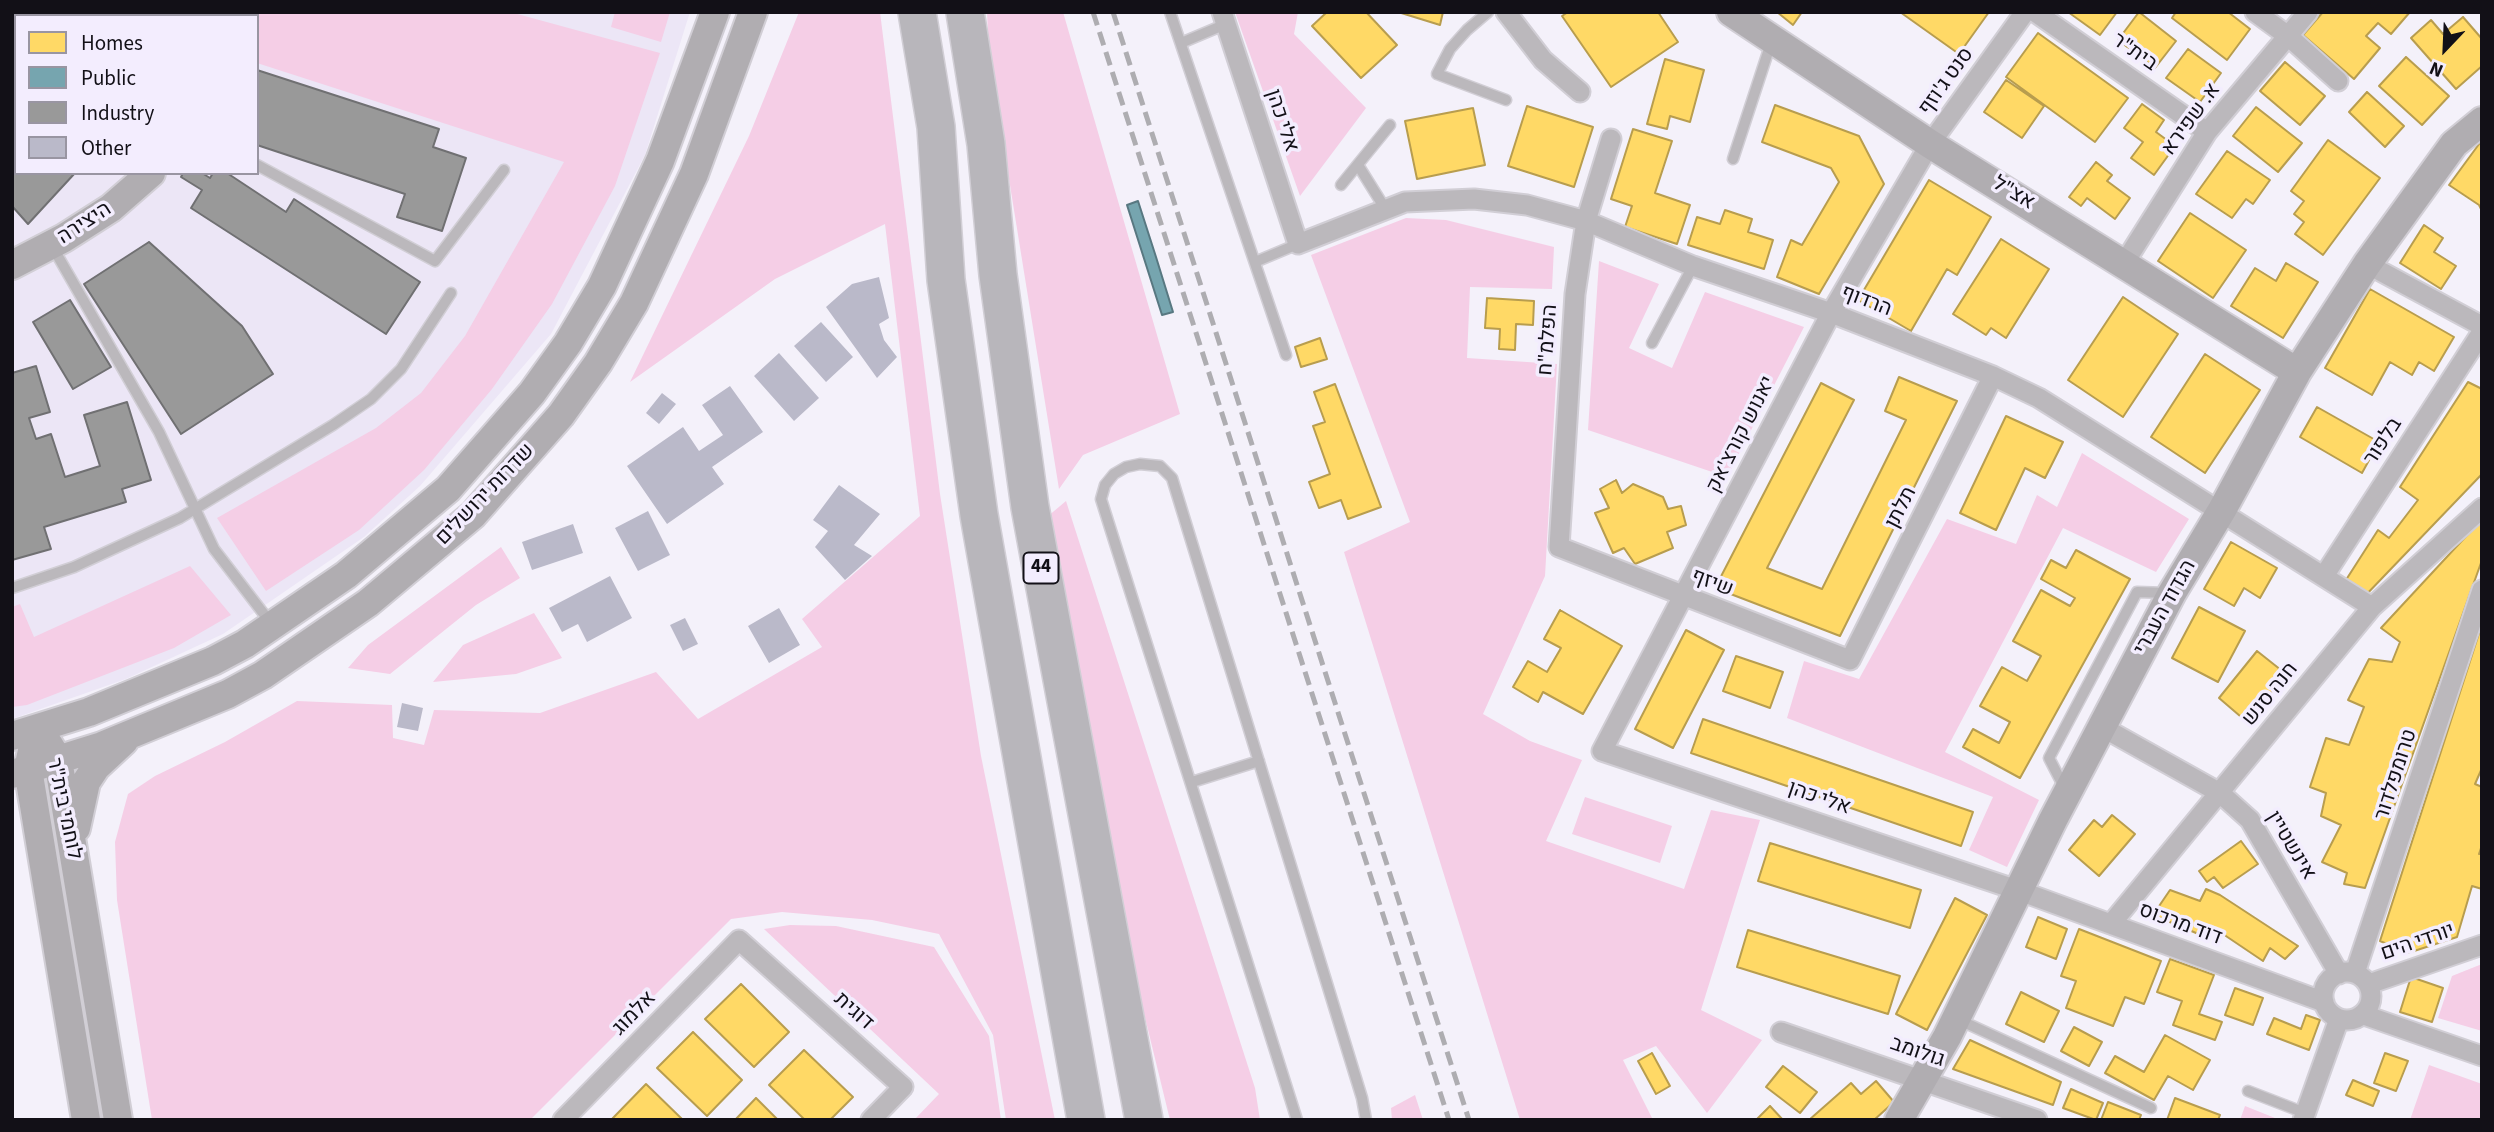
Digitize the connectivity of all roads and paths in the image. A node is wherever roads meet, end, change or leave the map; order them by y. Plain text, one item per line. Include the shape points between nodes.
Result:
1 (715, 12) edge
2 (753, 12) edge
3 (917, 12) edge
4 (965, 12) edge
5 (1170, 12) edge
6 (1488, 12) edge
7 (1506, 12) edge
8 (1731, 12) edge
9 (2025, 12) edge
10 (2035, 12) edge
11 (2255, 12) edge
12 (2308, 12) edge
13 (1224, 18) edge
14 (2288, 36) junction
15 (1773, 40) junction
16 (1181, 43) junction
17 (2338, 81) dead end
18 (1580, 92) dead end
19 (1506, 100) dead end
20 (2480, 123) edge
21 (1391, 125) dead end
22 (2207, 132) junction
23 (1611, 139) dead end
24 (1930, 144) junction
25 (1732, 159) dead end
26 (1358, 164) junction
27 (259, 166) edge
28 (504, 170) dead end
29 (149, 175) edge
30 (1341, 185) dead end
31 (1386, 210) junction
32 (1586, 221) junction
33 (1298, 244) junction
34 (51, 245) junction
35 (1255, 262) junction
36 (2125, 262) junction
37 (2367, 264) junction
38 (12, 265) edge
39 (1693, 266) junction
40 (452, 293) dead end
41 (1831, 313) junction
42 (2482, 326) edge
43 (2482, 332) edge
44 (1652, 343) dead end
45 (1286, 355) dead end
46 (2286, 365) junction
47 (1993, 376) junction
48 (194, 508) junction
49 (2482, 508) edge
50 (2222, 510) junction
51 (1559, 547) joint
52 (2324, 576) junction
53 (12, 588) edge
54 (2482, 590) edge
55 (2172, 593) junction
56 (1684, 597) junction
57 (2372, 607) junction
58 (272, 626) junction
59 (1850, 660) joint
60 (164, 719) junction
61 (2102, 727) junction
62 (25, 732) edge
63 (1602, 751) joint
64 (58, 760) junction
65 (1259, 761) junction
66 (20, 771) edge
67 (1192, 782) junction
68 (2067, 793) junction
69 (2220, 793) junction
70 (12, 811) edge
71 (74, 862) junction
72 (43, 864) junction
73 (2020, 891) junction
74 (2110, 924) junction
75 (739, 940) joint
76 (2482, 945) edge
77 (2354, 977) junction
78 (2324, 1002) junction
79 (2364, 1014) junction
80 (1956, 1019) junction
81 (2339, 1019) junction
82 (1781, 1032) dead end
83 (2482, 1056) edge
84 (1923, 1079) junction
85 (2248, 1091) dead end
86 (2151, 1108) dead end
87 (1149, 1113) edge
88 (2304, 1116) edge
89 (86, 1120) edge
90 (118, 1120) edge
91 (563, 1120) edge
92 (871, 1120) edge
93 (1086, 1120) edge
94 (1297, 1120) edge
95 (1366, 1120) edge
96 (1899, 1120) edge
97 (2037, 1120) edge

1 - 58 street, שדרות ירושלים via 627,238 568,343 532,393 448,489 346,575
2 - 60 street, שדרות ירושלים via 660,253 598,363 561,415 473,515 368,603 263,675
3 - 93 highway via 936,127 946,280 979,515
4 - 87 highway, 44 via 986,144 998,275 1030,507 1115,966
5 - 16 lane
6 - 19 lane via 1450,49 1437,74
7 - 18 street via 1543,61
8 - 15 street, אצ"ל
9 - 24 street, סנט ג'וזף
10 - 22 street, בית"ר
11 - 14 street
12 - 14 street, א. שפירא
13 - 16 lane
13 - 33 street, אלי כהן
14 - 17 street
14 - 22 street, א. שפירא
15 - 24 street, אצ"ל
15 - 25 lane
16 - 35 lane
20 - 37 street via 2454,144
21 - 26 lane
22 - 36 street, א. שפירא
23 - 32 street, הפלמ"ח
24 - 36 street, אצ"ל
24 - 41 street, יאנוש קורצ'אק
26 - 30 lane
26 - 31 lane
27 - 28 lane via 435,261
29 - 34 street, היצירה via 111,208
31 - 32 street, הרדוף via 1405,202 1474,199 1527,205
31 - 33 street, הרדוף
32 - 39 street, הרדוף
32 - 51 street, הפלמ"ח via 1574,294
33 - 35 lane
34 - 38 street, היצירה
34 - 48 lane via 159,432
35 - 45 lane
36 - 46 street, אצ"ל
37 - 42 street
37 - 46 street via 2324,327
39 - 41 street, הרדוף
39 - 44 lane
40 - 48 lane via 401,369 371,399
41 - 47 street, הרדוף
41 - 56 street, יאנוש קורצ'אק
43 - 52 street, בלפור
46 - 50 street, הגדוד העברי
47 - 50 street, הרדוף via 2039,398
47 - 59 street, תלתן
48 - 53 lane via 74,567
48 - 58 lane via 214,549
49 - 57 street, חנה סנש
50 - 52 street, הרדוף
50 - 55 street, הגדוד העברי
51 - 56 street, שיזף
52 - 57 street, הרדוף
54 - 77 street, טרומפלדור
55 - 61 street, הגדוד העברי
55 - 68 lane via 2137,592 2049,758
56 - 59 street, שיזף
56 - 63 street, יאנוש קורצ'אק
57 - 69 street, חנה סנש
58 - 62 street, שדרות ירושלים via 213,661 89,712
60 - 64 street, שדרות ירושלים
60 - 71 street via 126,739 86,782 77,812
61 - 68 street, הגדוד העברי
61 - 69 street, אינשטיין
62 - 64 street, לוחמי בית"ר
62 - 66 street, לוחמי בית"ר
63 - 73 street, אלי כהן
64 - 66 street, שדרות ירושלים
64 - 71 street, לוחמי בית"ר
65 - 67 lane
65 - 67 lane via 1172,478 1160,466 1126,467 1105,485 1101,499
65 - 95 lane
66 - 72 street, לוחמי בית"ר
67 - 94 lane
68 - 73 street, הגדוד העברי
69 - 74 street, חנה סנש
69 - 77 street, אינשטיין via 2250,820
70 - 72 street via 28,831
71 - 90 street, לוחמי בית"ר
72 - 89 street, לוחמי בית"ר
73 - 74 street, דוד מרכוס
73 - 80 street, הגדוד העברי
74 - 78 street, דוד מרכוס
75 - 91 street, אלמוג
75 - 92 street, דוגית via 903,1087
76 - 77 street, יורדי הים
77 - 78 street via 2326,984
77 - 79 street via 2372,1000
78 - 81 street via 2329,1013
79 - 81 street via 2351,1021
79 - 83 street
80 - 84 street, הגדוד העברי
80 - 86 lane
81 - 88 street
82 - 84 street, גולומב
84 - 96 street, הגדוד העברי
84 - 97 street, גולומב
85 - 88 lane

